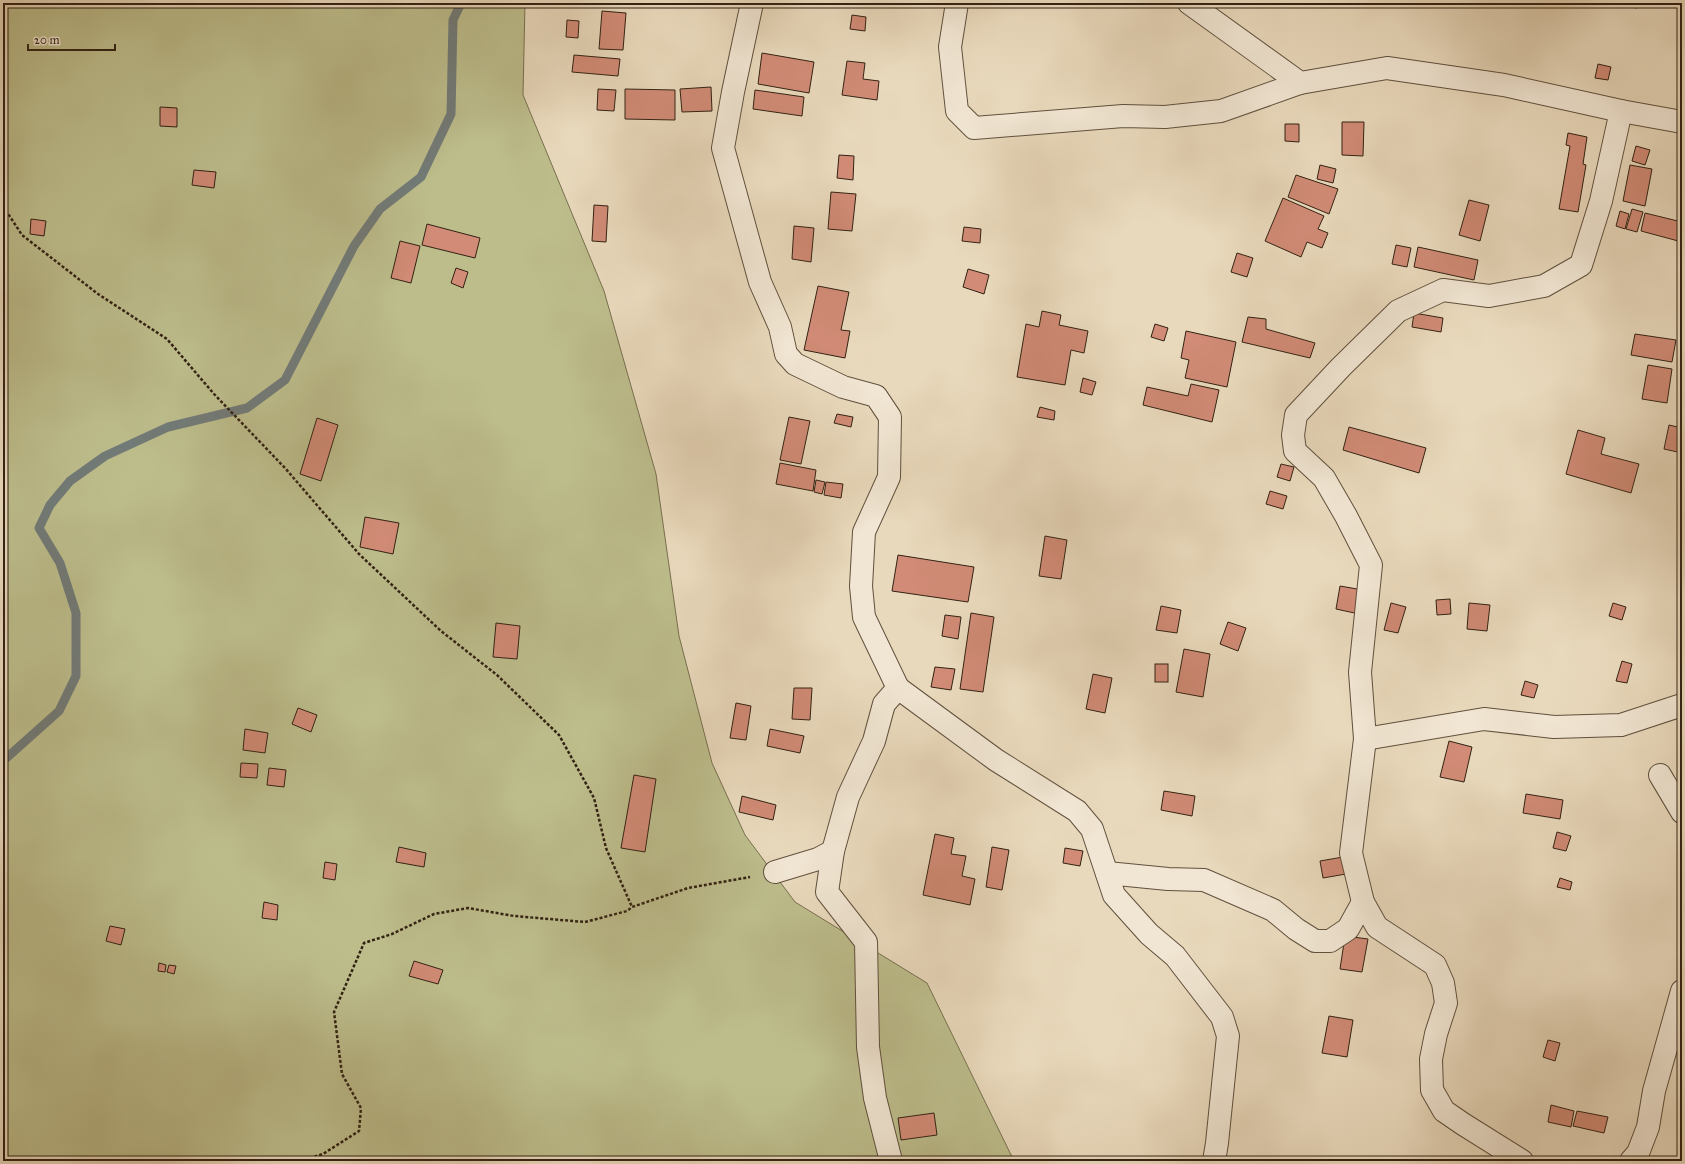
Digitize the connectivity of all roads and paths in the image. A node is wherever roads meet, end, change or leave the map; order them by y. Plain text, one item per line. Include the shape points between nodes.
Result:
1 (752, 3) edge
2 (958, 3) edge
3 (1189, 3) edge
4 (1300, 83) junction
5 (1621, 111) junction
6 (1682, 122) edge
7 (3, 206) edge
8 (898, 688) junction
9 (1682, 705) edge
10 (1365, 739) junction
11 (1660, 774) dead end
12 (1682, 812) edge
13 (833, 851) junction
14 (776, 872) joint
15 (1107, 873) junction
16 (1363, 902) junction
17 (632, 907) junction
18 (1682, 991) edge
19 (300, 1161) edge
20 (891, 1161) edge
21 (1214, 1161) edge
22 (1522, 1161) edge
23 (1631, 1161) edge

1 - 8 street via 723,148 760,282 780,327 786,354 796,364 843,387 876,396 890,417 889,477 864,532 861,586 864,617
2 - 4 street via 950,48 957,111 974,128 1116,117 1165,117 1221,111
3 - 4 street
4 - 5 street via 1387,68 1504,85
5 - 6 street
5 - 10 street via 1601,202 1581,265 1544,286 1489,296 1444,290 1398,311 1296,415 1293,435 1295,451 1324,478 1371,565 1360,672
7 - 17 path via 22,235 98,294 167,339 214,394 285,468 359,554 441,631 497,675 560,735 594,798 606,848
8 - 13 street via 884,704 874,741 848,797
8 - 15 street via 996,760 1077,811 1092,829
9 - 10 street via 1621,725 1554,727 1484,719
10 - 16 street via 1351,853
11 - 12 street
13 - 14 street via 818,859
13 - 20 street via 827,892 866,942 868,1047 875,1098
14 - 17 path via 688,888
15 - 16 street via 1204,880 1273,910 1296,930 1315,941 1330,941 1348,930
15 - 21 street via 1114,895 1149,934 1175,956 1222,1017 1228,1036
16 - 22 street via 1377,927 1435,965 1443,983 1446,1004 1430,1059 1432,1090 1444,1111
17 - 19 path via 627,911 584,922 514,916 468,908 434,914 392,934 364,943 334,1012 342,1074 361,1108 359,1131 323,1154
18 - 23 street via 1654,1091 1648,1127 1638,1153

